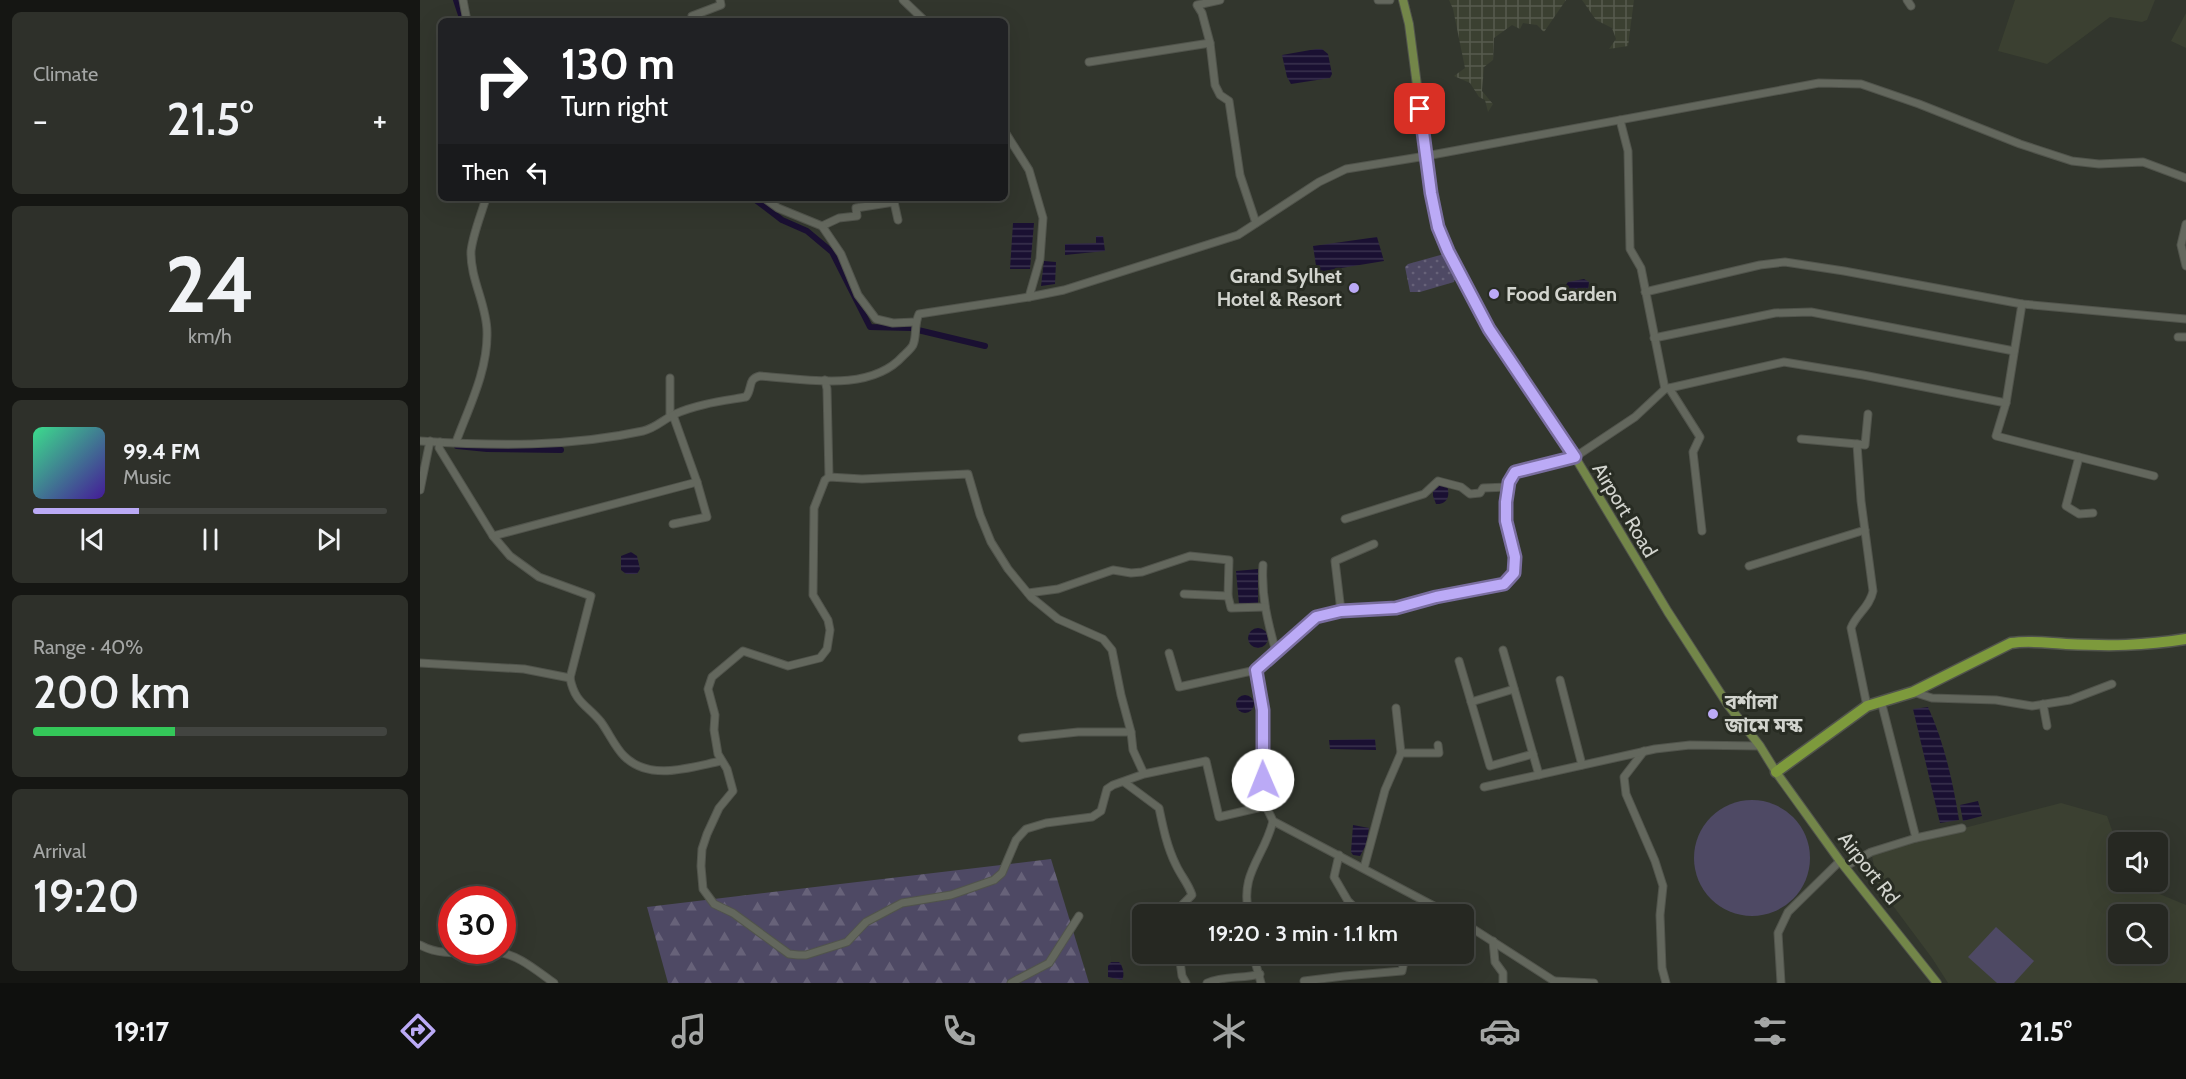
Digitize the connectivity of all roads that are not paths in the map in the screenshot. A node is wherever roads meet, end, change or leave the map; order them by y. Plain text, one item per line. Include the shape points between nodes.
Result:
1 (463, 0) edge
2 (720, 0) edge
3 (903, 0) edge
4 (1220, 0) edge
5 (1378, 0) edge
6 (1390, 0) edge
7 (1403, 0) edge
8 (1196, 3) edge
9 (466, 18) edge
10 (692, 18) edge
11 (922, 18) edge
12 (1210, 43) junction
13 (1089, 62) dead end
14 (1620, 120) junction
15 (1008, 137) edge
16 (1426, 156) junction
17 (2186, 178) edge
18 (485, 201) edge
19 (768, 201) edge
20 (855, 201) edge
21 (856, 208) junction
22 (898, 220) dead end
23 (1256, 223) junction
24 (2186, 224) edge
25 (822, 226) junction
26 (2186, 266) edge
27 (1645, 292) junction
28 (1029, 297) junction
29 (2022, 303) junction
30 (2186, 319) edge
31 (915, 322) junction
32 (1654, 338) junction
33 (2014, 351) junction
34 (670, 378) dead end
35 (825, 380) junction
36 (1667, 389) junction
37 (2006, 403) junction
38 (1868, 414) dead end
39 (671, 416) junction
40 (1801, 439) dead end
41 (420, 441) edge
42 (430, 441) junction
43 (440, 442) junction
44 (456, 442) junction
45 (1857, 444) junction
46 (1575, 457) junction
47 (2079, 457) junction
48 (2154, 476) dead end
49 (829, 477) junction
50 (697, 482) junction
51 (1508, 487) junction
52 (420, 490) edge
53 (2093, 513) dead end
54 (1345, 519) dead end
55 (672, 524) dead end
56 (1865, 530) junction
57 (1702, 531) dead end
58 (493, 536) junction
59 (1374, 544) dead end
60 (1263, 565) dead end
61 (1749, 566) dead end
62 (1028, 593) junction
63 (1184, 594) dead end
64 (1228, 596) junction
65 (1265, 607) junction
66 (1341, 611) junction
67 (2186, 639) edge
68 (1503, 650) dead end
69 (1276, 652) junction
70 (1169, 653) dead end
71 (1459, 661) dead end
72 (420, 663) edge
73 (1256, 670) junction
74 (570, 678) junction
75 (1560, 680) dead end
76 (2112, 684) dead end
77 (1514, 689) junction
78 (1913, 692) junction
79 (1881, 701) junction
80 (1471, 702) junction
81 (2043, 705) junction
82 (1866, 706) junction
83 (1396, 708) dead end
84 (2047, 726) dead end
85 (1131, 732) junction
86 (1022, 738) dead end
87 (1438, 745) dead end
88 (1760, 746) junction
89 (1644, 751) junction
90 (1401, 753) junction
91 (1533, 754) junction
92 (721, 761) junction
93 (1582, 765) junction
94 (1776, 772) junction
95 (1144, 774) junction
96 (1539, 775) junction
97 (1124, 782) junction
98 (1484, 787) dead end
99 (1266, 806) junction
100 (1273, 821) junction
101 (1962, 828) dead end
102 (1916, 838) junction
103 (1339, 855) junction
104 (1843, 863) junction
105 (1364, 868) junction
106 (1183, 904) edge
107 (1247, 904) edge
108 (1351, 904) edge
109 (1431, 904) edge
110 (1079, 916) dead end
111 (1474, 929) edge
112 (1493, 941) junction
113 (420, 945) edge
114 (1181, 964) edge
115 (1256, 964) edge
116 (1403, 964) edge
117 (1260, 974) junction
118 (1184, 982) edge
119 (1554, 982) edge
120 (554, 983) edge
121 (1011, 983) edge
122 (1207, 983) edge
123 (1261, 983) edge
124 (1305, 983) edge
125 (1503, 983) edge
126 (1594, 983) edge
127 (1666, 983) edge
128 (1781, 983) edge
129 (1937, 983) edge

1 - 9 street
2 - 10 street via 721,5
3 - 11 street
4 - 8 street
5 - 6 street
7 - 16 main road, Airport Road
8 - 12 street
12 - 13 street
12 - 23 street via 1215,85 1229,101 1240,175
14 - 16 street
14 - 17 street via 1819,83 1861,84 2072,161 2143,162
14 - 27 street via 1628,152 1630,249 1641,268
15 - 28 street via 1029,170 1043,218 1040,259
16 - 23 street via 1346,169 1318,182
16 - 46 main road, Airport Road via 1438,227 1448,251 1489,329
18 - 44 street via 471,250 488,329 487,348
19 - 25 street
20 - 21 street
21 - 22 street via 894,202
21 - 25 street via 857,216 839,218
23 - 28 street via 1238,236 1096,281
24 - 26 street via 2181,245
25 - 31 street via 841,254 858,295 876,319
27 - 29 street via 1785,262
27 - 32 street
28 - 31 street via 934,310 919,314
29 - 30 street
29 - 33 street
31 - 35 street via 913,345 894,366 860,379
32 - 33 street via 1774,313 1811,312
32 - 36 street
33 - 37 street
34 - 39 street
35 - 39 street via 754,377 746,397
35 - 49 street
36 - 37 street via 1784,362
36 - 46 street via 1635,417
36 - 57 street via 1700,437 1693,452
37 - 47 street via 1996,436
38 - 45 street via 1865,445
39 - 44 street via 650,429 580,442
39 - 50 street
40 - 45 street
41 - 42 street
42 - 43 street
42 - 52 street
43 - 44 street
43 - 58 street via 439,448
45 - 56 street
46 - 51 street via 1515,472
46 - 88 main road, Airport Road via 1686,640
47 - 48 street
47 - 53 street via 2066,507 2079,514
49 - 62 street via 968,474 991,542
49 - 92 street via 814,508 813,577 813,595 830,630 827,649 820,658 788,666 743,651 712,677 708,689
50 - 55 street via 707,517
50 - 58 street
51 - 54 street via 1483,488 1480,493 1470,494 1461,487 1438,481 1424,494
51 - 66 street via 1506,521 1515,557 1514,573 1504,584 1396,608
56 - 61 street
56 - 82 street via 1873,591 1871,601 1851,628
58 - 74 street via 510,556 539,577 591,596
59 - 66 street via 1335,561
60 - 65 street
62 - 64 street via 1058,589 1113,570 1142,572 1190,556 1229,560
62 - 85 street via 1058,619 1109,645 1115,656
63 - 64 street
64 - 65 street via 1231,608
65 - 69 street
66 - 69 street via 1316,617
67 - 78 highway via 2150,645 2011,643
68 - 77 street
69 - 73 street
70 - 73 street via 1179,687
71 - 80 street
72 - 74 street via 524,669
73 - 99 street via 1263,710
74 - 92 street via 580,702 631,762 662,772
75 - 93 street
76 - 81 street via 2070,700
77 - 80 street
77 - 91 street
78 - 79 highway
78 - 81 street via 1932,698
79 - 82 highway
79 - 102 street
80 - 91 street via 1490,765
81 - 84 street
82 - 94 highway
83 - 90 street
85 - 86 street
85 - 95 street via 1133,750
87 - 90 street via 1439,753
88 - 89 street via 1690,746
88 - 94 main road, Airport Road
89 - 93 street
89 - 127 street via 1624,777 1626,794 1663,886 1660,915
90 - 105 street via 1385,790
91 - 96 street
92 - 97 street via 733,791 719,808 702,849 703,889 714,904 733,913 789,954 798,955 847,942 866,922 902,903 951,895 994,880 1002,873 1016,840 1026,829 1092,817 1101,811 1107,789
93 - 96 street
94 - 104 main road, Airport Rd
95 - 97 street
95 - 99 street via 1206,761 1219,817
96 - 98 street
97 - 106 street via 1159,808 1176,866 1192,895
99 - 100 street
100 - 103 street
100 - 107 street via 1246,883
101 - 102 street
102 - 104 street
103 - 105 street
103 - 108 street via 1334,877
104 - 128 street via 1788,912 1778,933
104 - 129 main road, Airport Rd
105 - 109 street
110 - 121 street via 1049,963
111 - 112 street
112 - 119 street
112 - 125 street
113 - 120 street via 433,952 499,952 521,960
114 - 118 street
115 - 117 street
116 - 124 street via 1402,971
117 - 122 street
117 - 123 street
119 - 126 street

